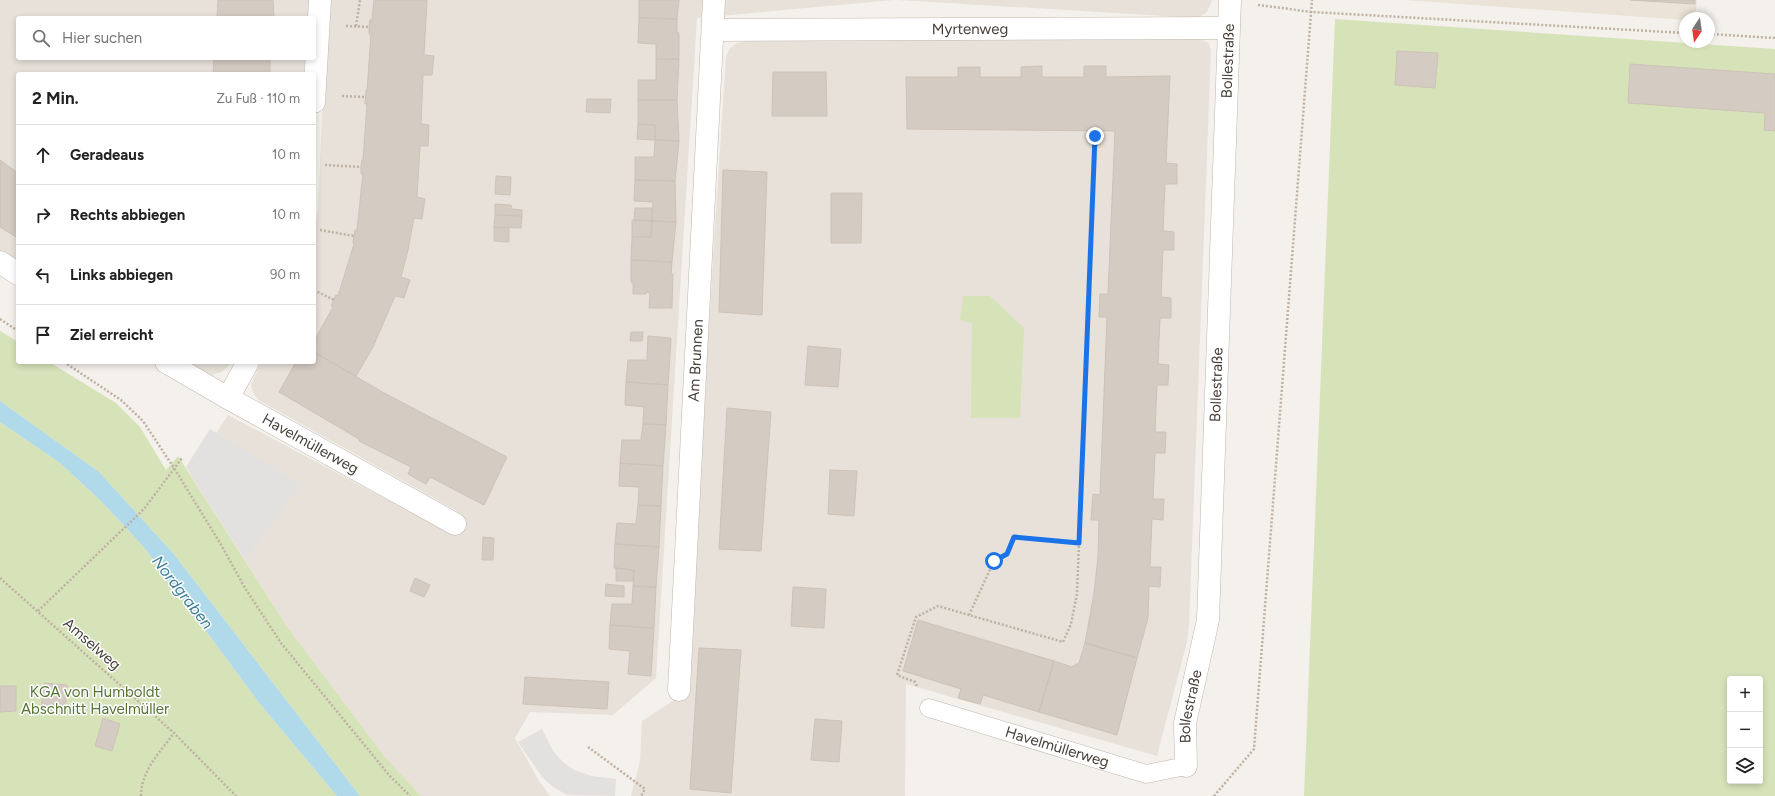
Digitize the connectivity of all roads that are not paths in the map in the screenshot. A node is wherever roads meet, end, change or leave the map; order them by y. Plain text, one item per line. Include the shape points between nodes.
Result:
1 (320, 0) edge
2 (714, 0) edge
3 (1230, 0) edge
4 (1228, 28) junction
5 (713, 30) junction
6 (316, 72) edge
7 (0, 262) edge
8 (16, 273) edge
9 (169, 364) edge
10 (247, 364) edge
11 (228, 398) junction
12 (455, 524) dead end
13 (679, 690) dead end
14 (929, 708) road end
15 (1186, 766) joint

1 - 6 street
2 - 5 street, Am Brunnen
3 - 4 street, Bollestraße
4 - 5 street, Myrtenweg
4 - 15 street, Bollestraße via 1208,620 1184,723
5 - 13 street, Am Brunnen
7 - 8 street
9 - 11 street, Havelmüllerweg
10 - 11 street
11 - 12 street, Havelmüllerweg
14 - 15 lane, Havelmüllerweg via 1146,774

